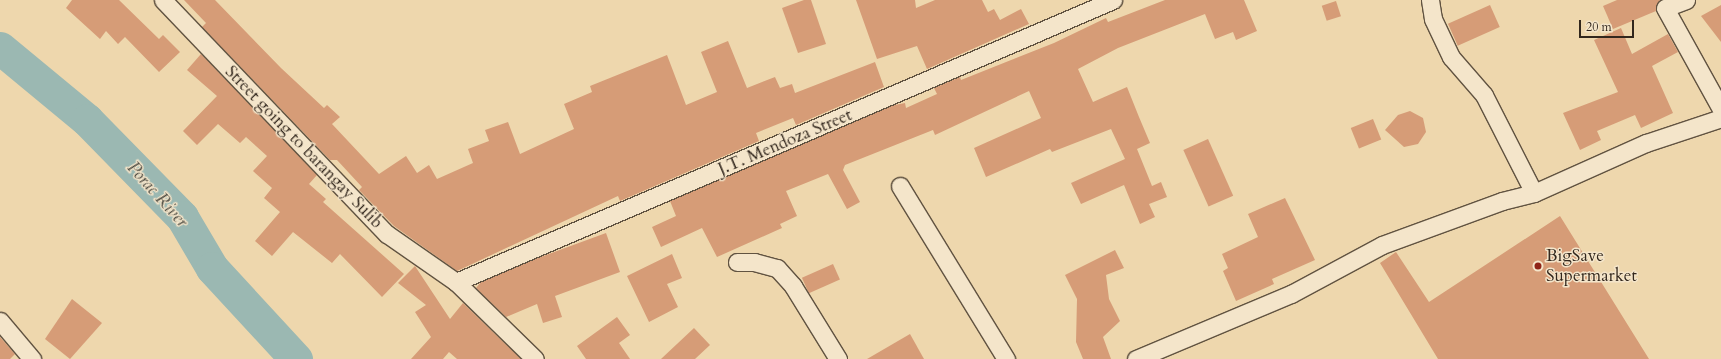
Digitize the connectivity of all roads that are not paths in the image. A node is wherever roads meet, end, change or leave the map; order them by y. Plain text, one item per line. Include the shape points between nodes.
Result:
1 (163, 0) edge
2 (1113, 0) edge
3 (1430, 0) edge
4 (1686, 0) edge
5 (1721, 110) edge
6 (1721, 118) edge
7 (900, 186) dead end
8 (1534, 194) junction
9 (737, 262) dead end
10 (456, 282) junction
11 (0, 321) edge
12 (32, 359) edge
13 (535, 359) edge
14 (838, 359) edge
15 (1006, 359) edge
16 (1136, 359) edge

1 - 10 street, Street going to barangay Sulib via 387,234
2 - 10 street, J.T. Mendoza Street
3 - 8 street via 1433,19 1451,57 1484,95
4 - 5 street via 1665,8
6 - 8 street via 1646,143
7 - 15 street
8 - 16 street via 1502,201 1382,245 1291,294
9 - 14 street via 754,262 777,268 794,286
10 - 13 street, Street going to barangay Sulib
11 - 12 street

